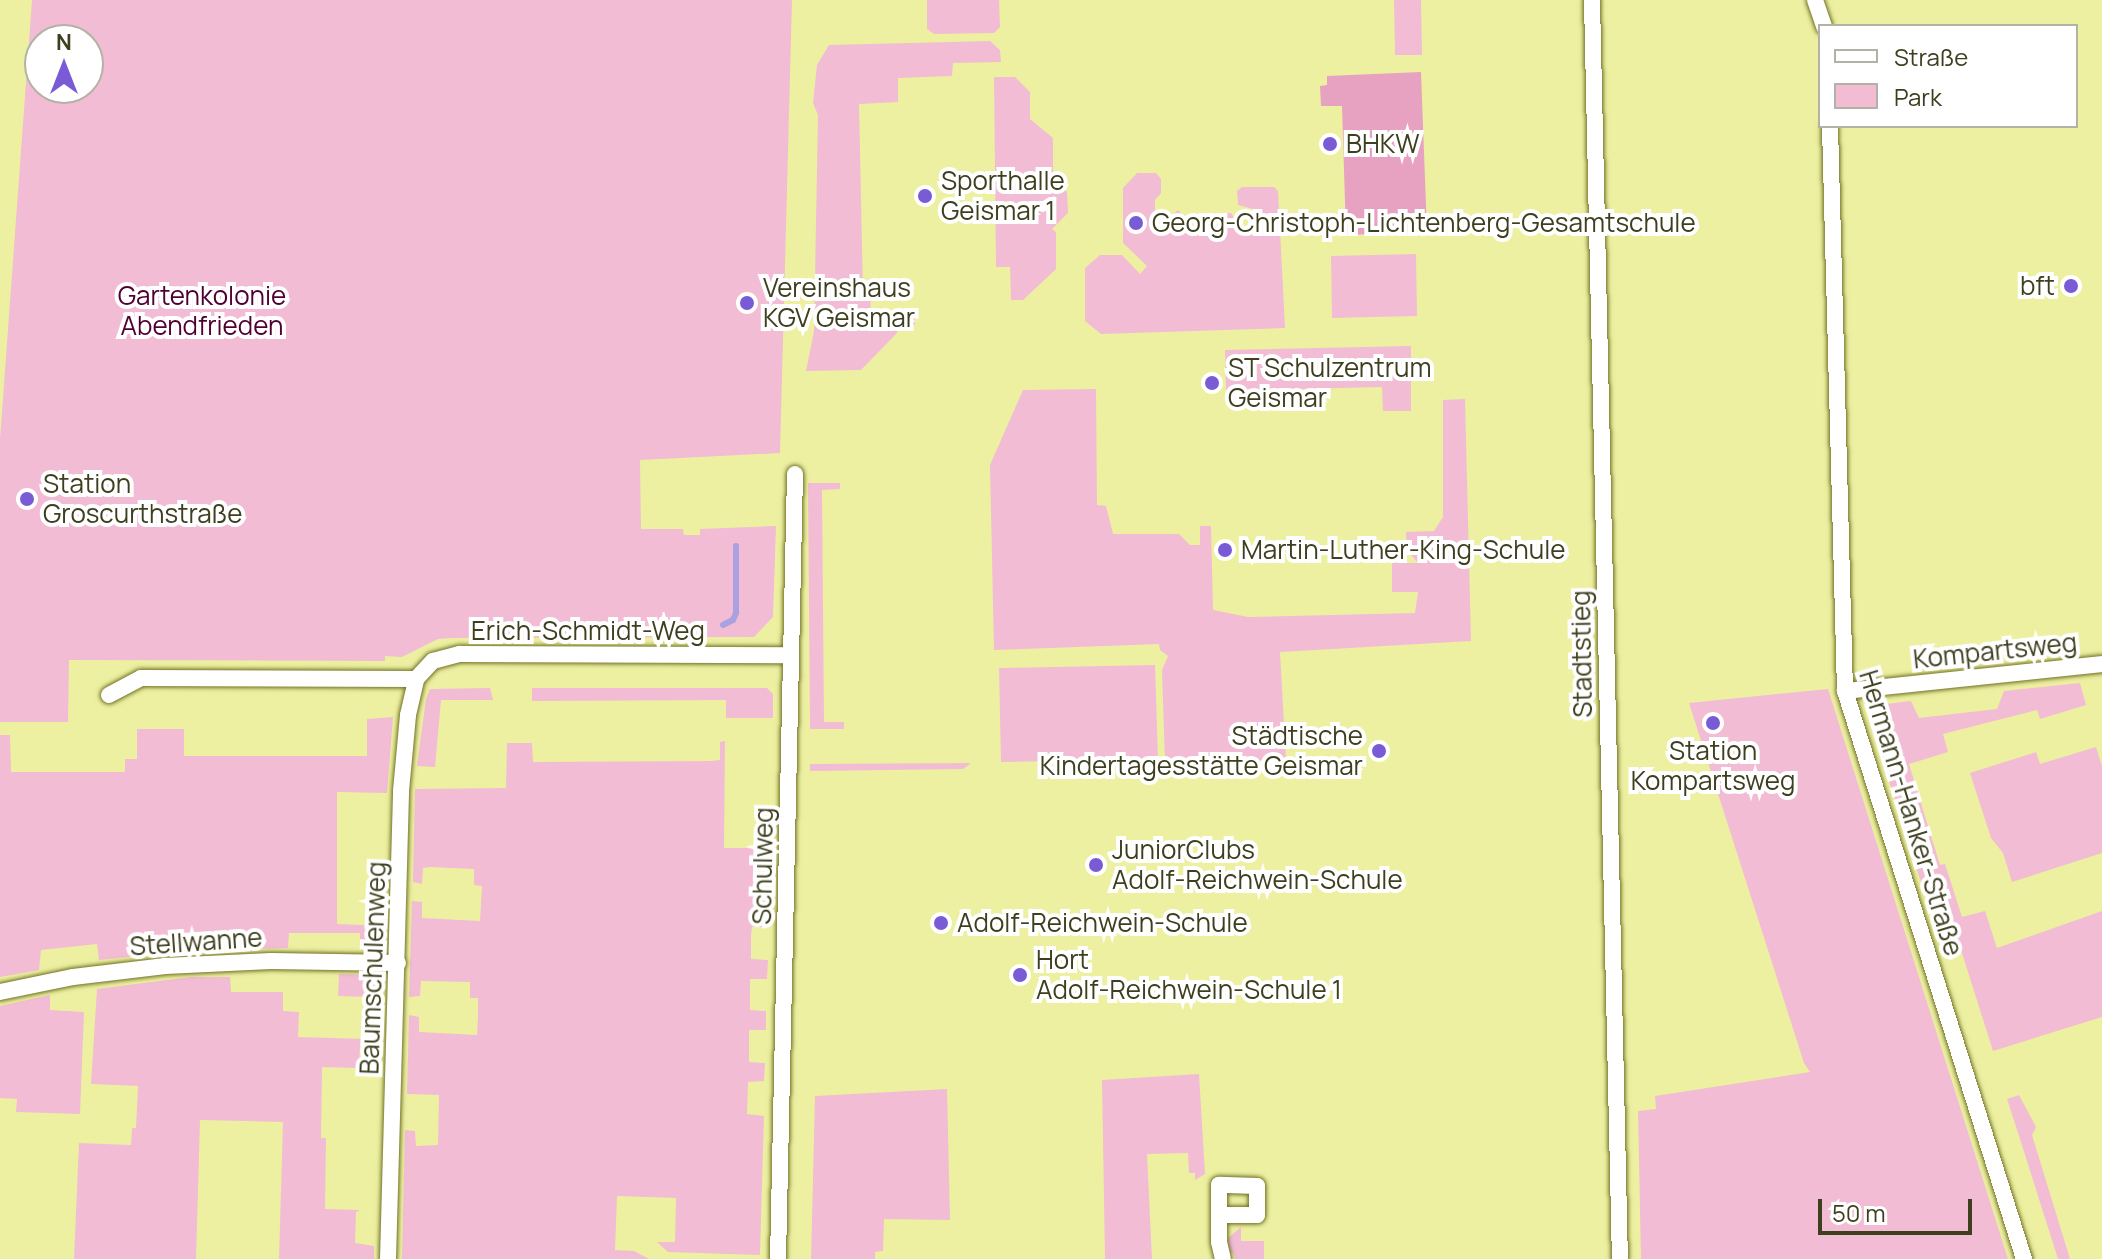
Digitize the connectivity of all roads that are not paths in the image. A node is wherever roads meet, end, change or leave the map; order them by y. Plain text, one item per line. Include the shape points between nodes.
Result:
1 (1592, 0) edge
2 (1815, 0) edge
3 (1823, 24) edge
4 (1830, 128) edge
5 (795, 474) dead end
6 (791, 655) junction
7 (2102, 664) edge
8 (416, 679) junction
9 (1845, 691) junction
10 (109, 695) dead end
11 (398, 963) junction
12 (0, 992) edge
13 (1219, 1215) dead end
14 (388, 1259) edge
15 (778, 1259) edge
16 (1223, 1259) edge
17 (1620, 1259) edge
18 (2024, 1259) edge

1 - 17 street, Stadtstieg
2 - 3 street
4 - 9 street, Hermann-Hanker-Straße
5 - 6 street, Schulweg
6 - 8 street, Erich-Schmidt-Weg via 460,654 433,661
6 - 15 street, Schulweg
7 - 9 street, Kompartsweg
8 - 10 street via 141,678
8 - 11 street, Baumschulenweg via 401,791
9 - 18 street, Hermann-Hanker-Straße
11 - 12 street, Stellwanne via 165,966
11 - 14 street, Baumschulenweg
13 - 16 street

